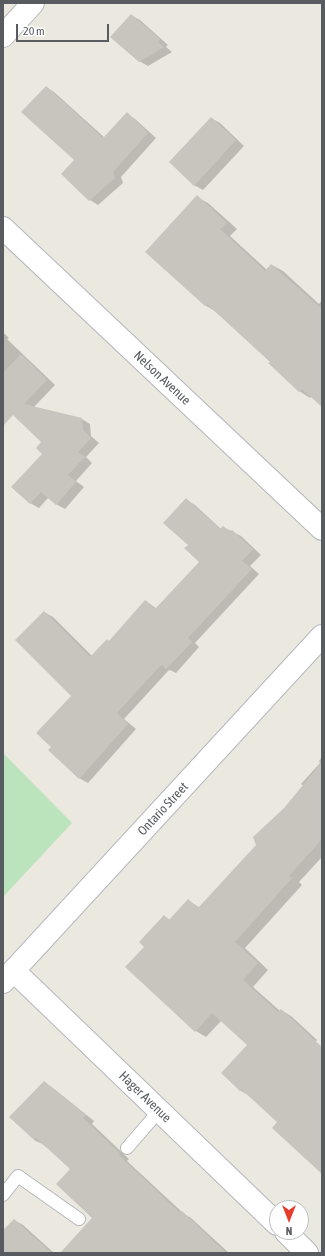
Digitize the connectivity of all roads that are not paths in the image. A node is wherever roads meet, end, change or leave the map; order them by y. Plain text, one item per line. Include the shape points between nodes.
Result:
1 (33, 3) edge
2 (3, 36) edge
3 (3, 228) edge
4 (322, 529) edge
5 (322, 636) edge
6 (8, 977) edge
7 (159, 1111) junction
8 (127, 1148) dead end
9 (3, 1195) edge
10 (269, 1216) edge
11 (79, 1219) dead end
12 (294, 1240) edge
13 (307, 1253) edge

1 - 2 street
3 - 4 street, Nelson Avenue
5 - 6 street, Ontario Street
6 - 7 street, Hager Avenue
7 - 8 lane
7 - 10 street, Hager Avenue
9 - 11 lane via 18,1176
12 - 13 street

